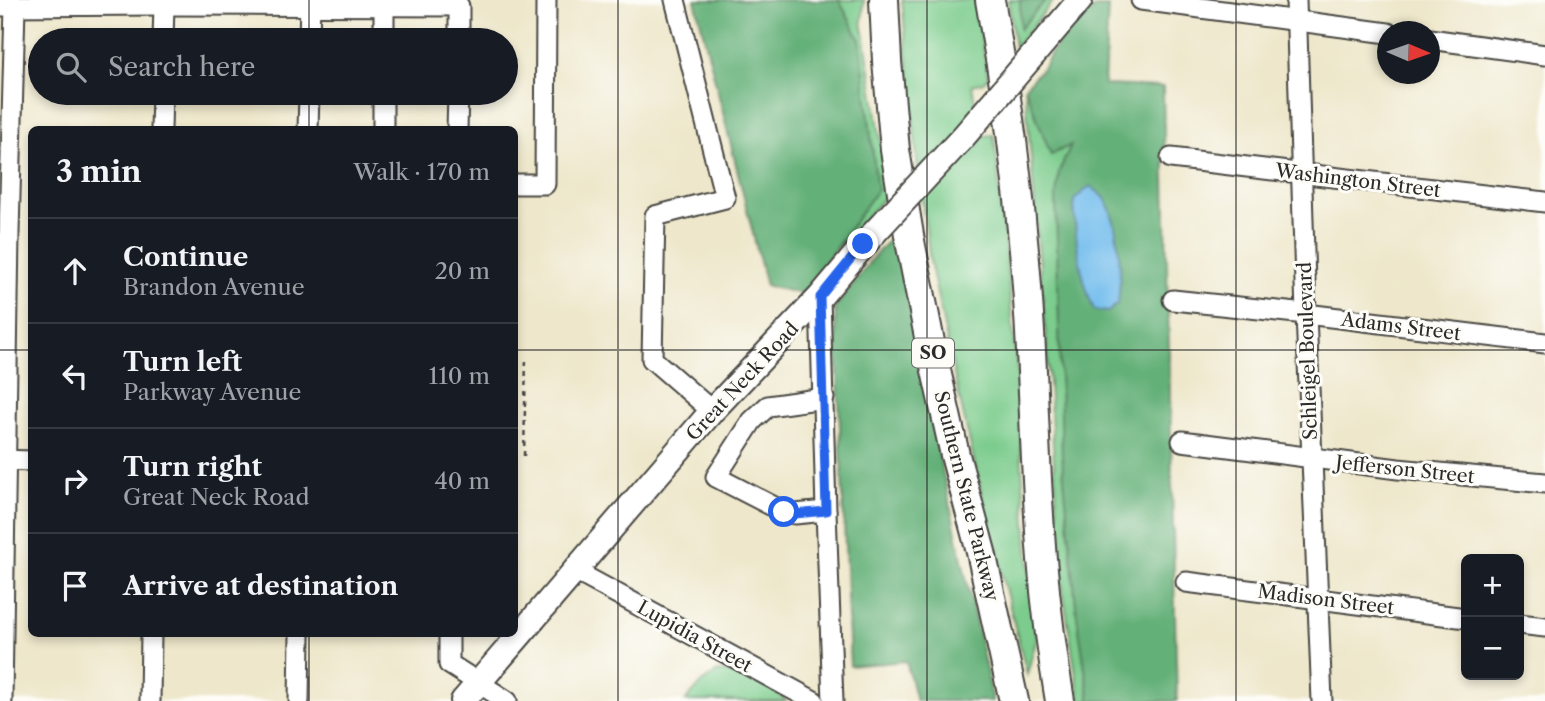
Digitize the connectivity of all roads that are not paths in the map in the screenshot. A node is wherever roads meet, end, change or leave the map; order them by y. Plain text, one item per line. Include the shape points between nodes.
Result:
1 (546, 0) edge
2 (675, 0) edge
3 (884, 0) edge
4 (1080, 0) edge
5 (1141, 0) edge
6 (1296, 0) edge
7 (310, 3) edge
8 (991, 3) edge
9 (164, 5) junction
10 (384, 5) junction
11 (8, 6) edge
12 (1296, 20) junction
13 (163, 28) edge
14 (309, 28) edge
15 (384, 28) edge
16 (459, 28) edge
17 (1377, 31) edge
18 (1440, 39) edge
19 (1545, 55) edge
20 (162, 105) edge
21 (309, 105) edge
22 (383, 105) edge
23 (458, 105) edge
24 (161, 126) edge
25 (308, 126) edge
26 (383, 126) edge
27 (457, 126) edge
28 (1171, 158) dead end
29 (1302, 173) junction
30 (518, 184) edge
31 (1545, 202) edge
32 (820, 297) junction
33 (1173, 300) dead end
34 (1306, 314) junction
35 (1545, 343) edge
36 (824, 398) junction
37 (712, 411) junction
38 (1182, 441) dead end
39 (1311, 458) junction
40 (3, 460) edge
41 (28, 461) edge
42 (1545, 484) edge
43 (826, 511) junction
44 (575, 571) junction
45 (1186, 582) dead end
46 (1317, 598) junction
47 (1461, 617) edge
48 (1524, 625) edge
49 (1545, 627) edge
50 (151, 637) edge
51 (300, 637) edge
52 (450, 637) edge
53 (518, 637) edge
54 (518, 637) edge
55 (470, 692) edge
56 (2, 701) edge
57 (150, 701) edge
58 (299, 701) edge
59 (507, 701) edge
60 (814, 701) edge
61 (833, 701) edge
62 (1014, 701) edge
63 (1060, 701) edge
64 (1322, 701) edge

1 - 30 street via 545,184
2 - 37 street via 725,198 654,216 652,359
3 - 62 highway, Southern State Parkway / SO via 895,150 911,241 952,442
4 - 32 main road, Great Neck Road, bridge
5 - 12 street
6 - 12 street, Schleigel Boulevard
7 - 9 street
7 - 10 street
7 - 14 street
8 - 63 highway via 1019,204 1042,558
9 - 11 street
9 - 13 street
10 - 15 street
10 - 16 street via 459,6
11 - 40 street
12 - 17 street
12 - 29 street, Schleigel Boulevard
18 - 19 street
20 - 24 street
21 - 25 street
22 - 26 street
23 - 27 street
28 - 29 street, Washington Street
29 - 31 street, Washington Street
29 - 34 street, Schleigel Boulevard
32 - 36 street
32 - 37 main road, Great Neck Road
33 - 34 street, Adams Street
34 - 35 street, Adams Street
34 - 39 street, Schleigel Boulevard
36 - 43 street
36 - 43 street via 768,406 752,421 716,477 784,512
37 - 44 main road, Great Neck Road
38 - 39 street, Jefferson Street
39 - 42 street, Jefferson Street
39 - 46 street, Schleigel Boulevard
40 - 41 street
40 - 56 street
43 - 61 street
44 - 54 main road, Great Neck Road
44 - 60 street, Lupidia Street
45 - 46 street, Madison Street
46 - 47 street, Madison Street
46 - 64 street, Schleigel Boulevard
48 - 49 street
50 - 57 street
51 - 58 street
52 - 55 street via 449,664
53 - 55 main road, Great Neck Road
55 - 59 street

